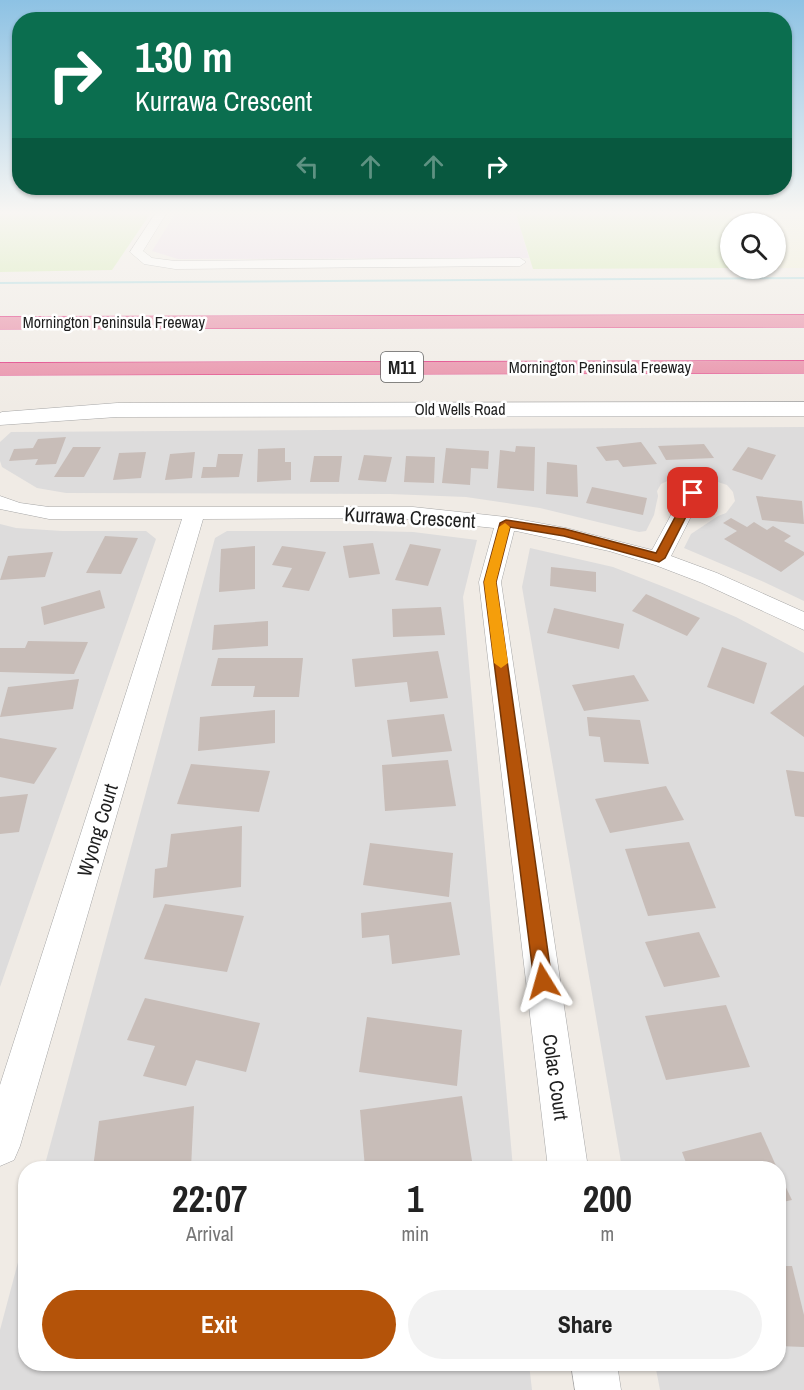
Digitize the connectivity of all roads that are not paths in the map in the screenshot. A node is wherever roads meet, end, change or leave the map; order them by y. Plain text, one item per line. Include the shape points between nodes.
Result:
1 (804, 321) edge
2 (0, 323) edge
3 (804, 367) edge
4 (0, 369) edge
5 (804, 409) edge
6 (2, 414) edge
7 (693, 493) dead end
8 (0, 502) edge
9 (194, 514) junction
10 (506, 523) junction
11 (659, 558) junction
12 (804, 622) edge
13 (0, 1146) edge
14 (567, 1161) edge
15 (595, 1371) edge
16 (598, 1390) edge

1 - 2 highway, Mornington Peninsula Freeway
3 - 4 highway, Mornington Peninsula Freeway / M11
5 - 6 street, Old Wells Road via 117,410
7 - 11 street
8 - 9 street, Kurrawa Crescent via 49,513
9 - 10 street, Kurrawa Crescent via 411,513
9 - 13 street, Wyong Court
10 - 11 street, Kurrawa Crescent via 565,533
10 - 14 street, Colac Court via 490,582
11 - 12 street, Kurrawa Crescent via 758,597
15 - 16 street

